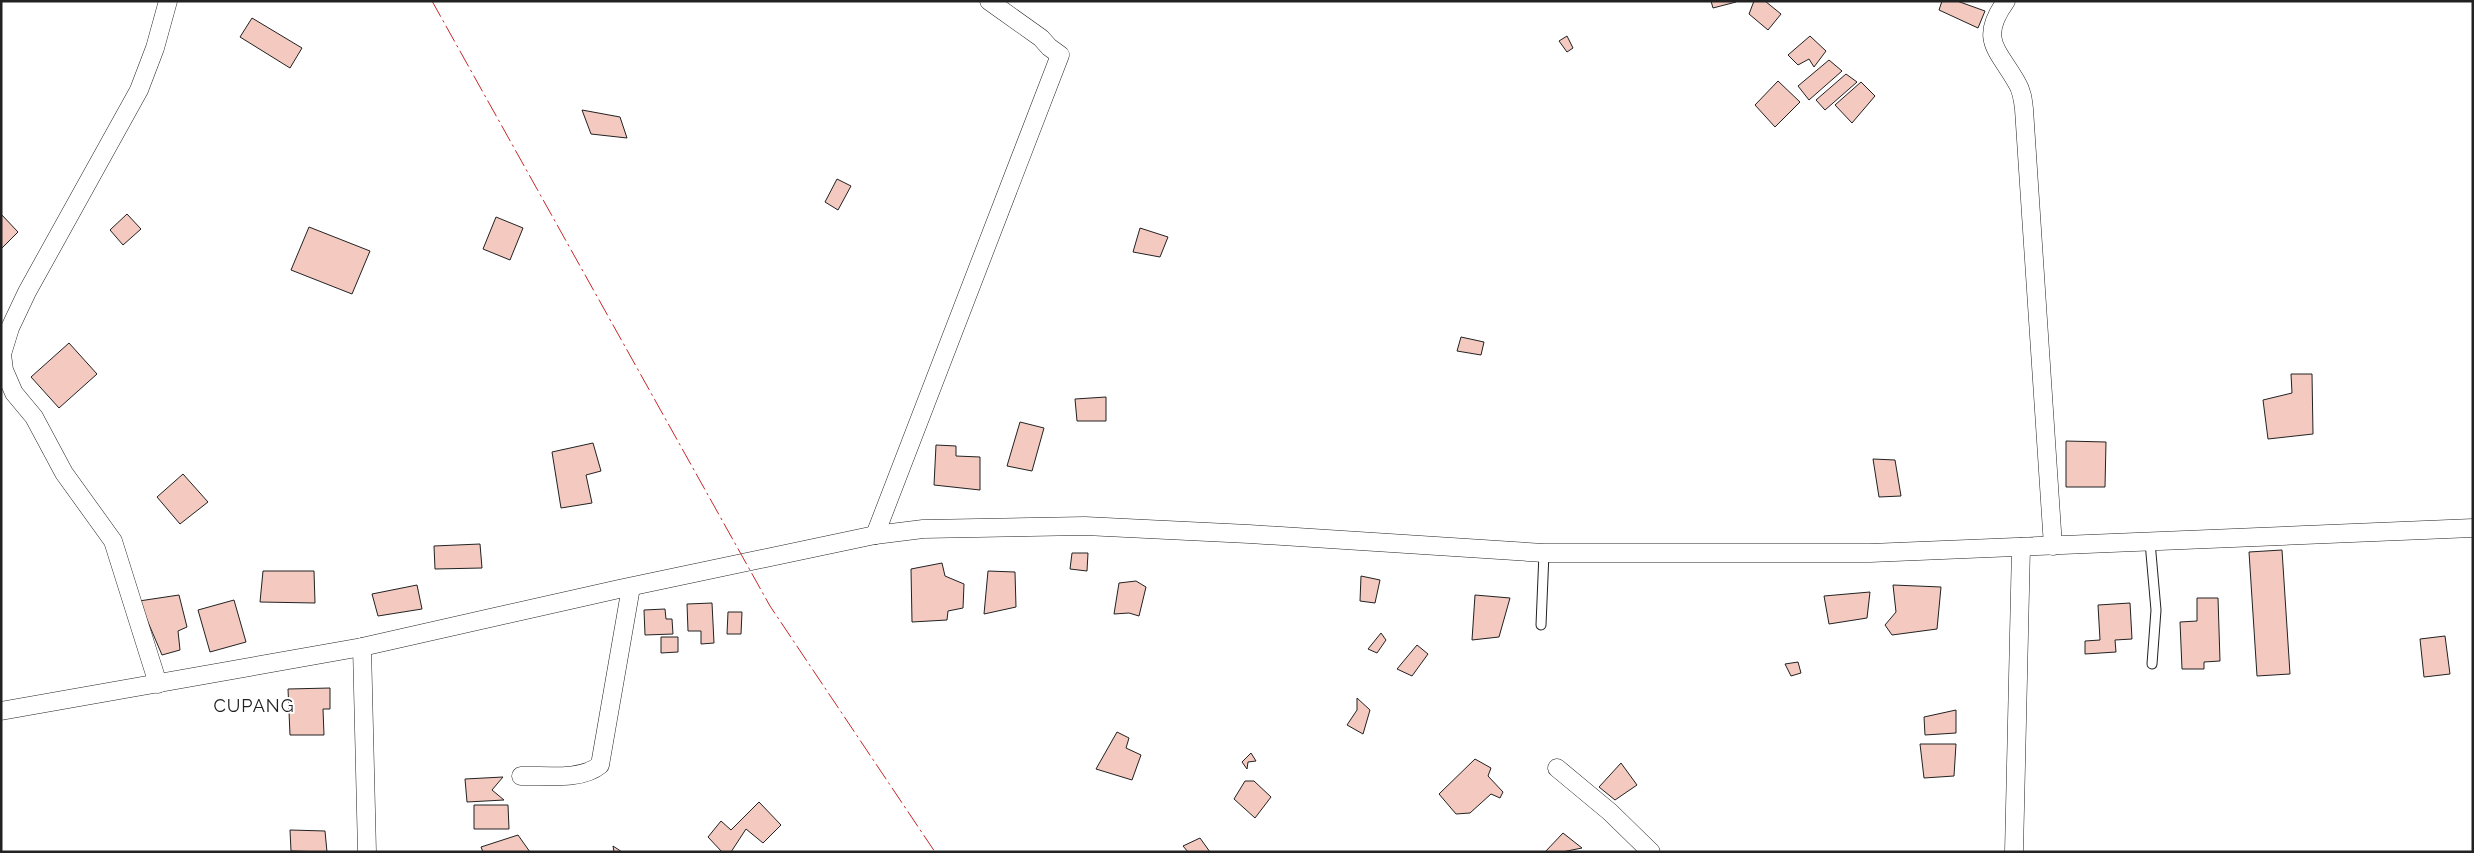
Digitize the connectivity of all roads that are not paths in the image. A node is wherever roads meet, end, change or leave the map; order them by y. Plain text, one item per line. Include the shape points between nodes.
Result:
1 (168, 1) edge
2 (989, 1) edge
3 (2006, 1) edge
4 (3, 369) edge
5 (2473, 528) edge
6 (875, 535) junction
7 (2150, 542) junction
8 (2052, 546) junction
9 (2021, 547) junction
10 (1544, 554) junction
11 (631, 587) junction
12 (1541, 625) dead end
13 (362, 647) junction
14 (2152, 664) dead end
15 (158, 684) junction
16 (1, 711) edge
17 (1557, 768) dead end
18 (521, 776) dead end
19 (367, 852) edge
20 (1651, 852) edge
21 (2014, 852) edge

1 - 4 street via 156,48 139,90 10,328 2,354
2 - 6 street via 1060,55
3 - 8 street via 1992,26 1991,39 1998,56 2018,83 2024,109
4 - 15 street via 14,393 34,417 64,473 112,541
5 - 7 street
6 - 10 street via 924,529 1085,526
6 - 11 street
7 - 8 street
7 - 14 lane via 2156,610
8 - 9 street
9 - 10 street via 1870,553
9 - 21 street
10 - 12 lane
11 - 13 street
11 - 18 street via 600,764 583,774
13 - 15 street
13 - 19 street
15 - 16 street
17 - 20 street via 1610,812

